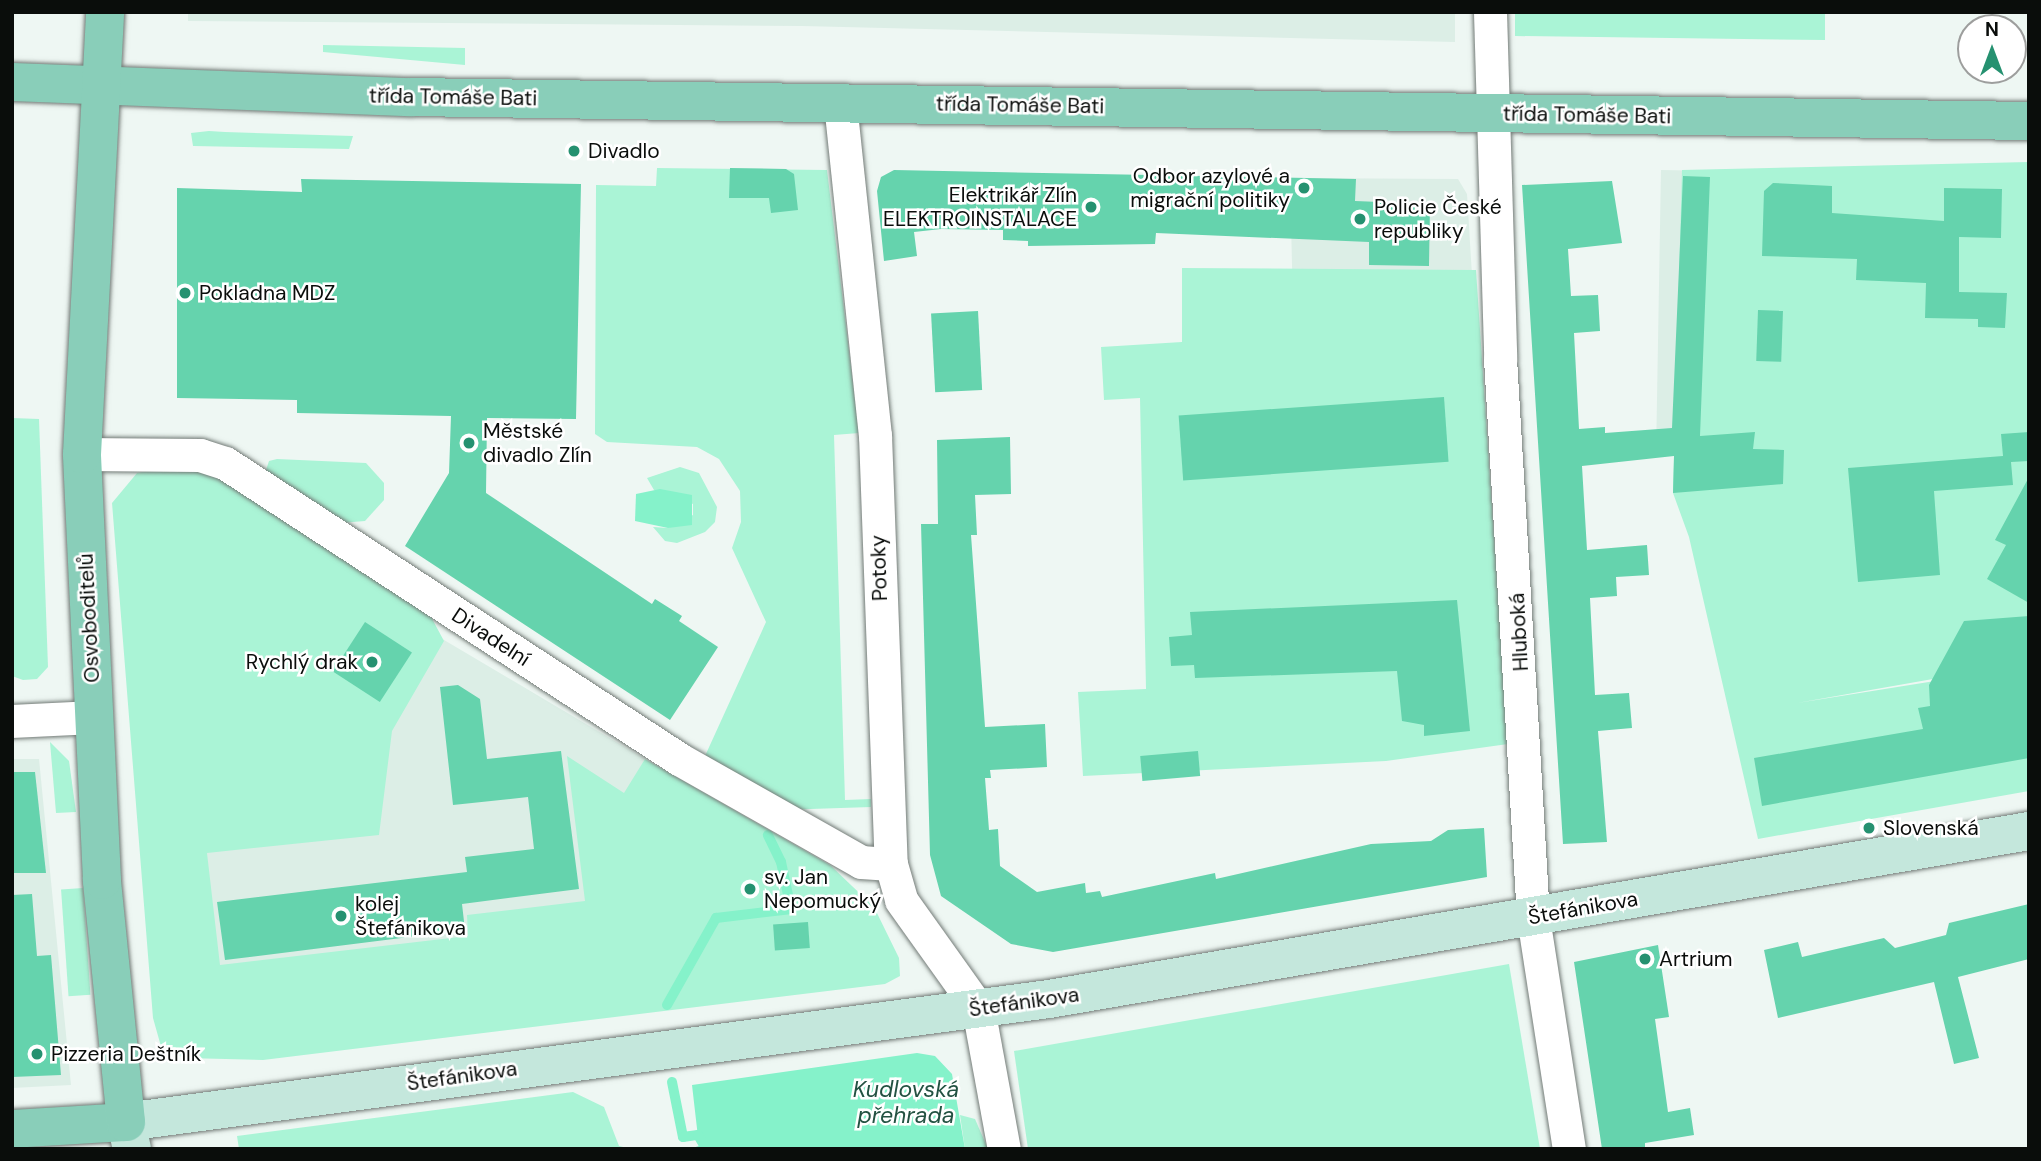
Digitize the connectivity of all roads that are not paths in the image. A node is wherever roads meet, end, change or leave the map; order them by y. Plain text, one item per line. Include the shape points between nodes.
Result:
1 (105, 12) edge
2 (1490, 12) edge
3 (12, 82) edge
4 (103, 87) junction
5 (840, 103) junction
6 (1493, 113) junction
7 (2029, 121) edge
8 (82, 454) junction
9 (93, 717) junction
10 (12, 721) edge
11 (2029, 831) edge
12 (891, 864) junction
13 (1534, 917) junction
14 (978, 1008) junction
15 (12, 1129) edge
16 (129, 1135) edge
17 (1004, 1149) edge
18 (1569, 1149) edge

1 - 4 main road, Osvoboditelů
2 - 6 street, Hluboká
3 - 4 main road, třída Tomáše Bati
4 - 5 main road, třída Tomáše Bati
4 - 8 main road, Osvoboditelů
5 - 6 main road, třída Tomáše Bati
5 - 12 street, Potoky via 875,435
6 - 7 main road, třída Tomáše Bati
6 - 13 street, Hluboká via 1500,358
8 - 9 main road, Osvoboditelů
8 - 12 street, Divadelní via 200,455 225,463 679,760 861,862
9 - 10 street
9 - 16 main road, Osvoboditelů
11 - 13 street, Štefánikova
12 - 14 street, Potoky via 901,900
13 - 14 street, Štefánikova
13 - 18 street, Hluboká
14 - 16 street, Štefánikova
14 - 17 street
15 - 16 main road, Štefánikova

